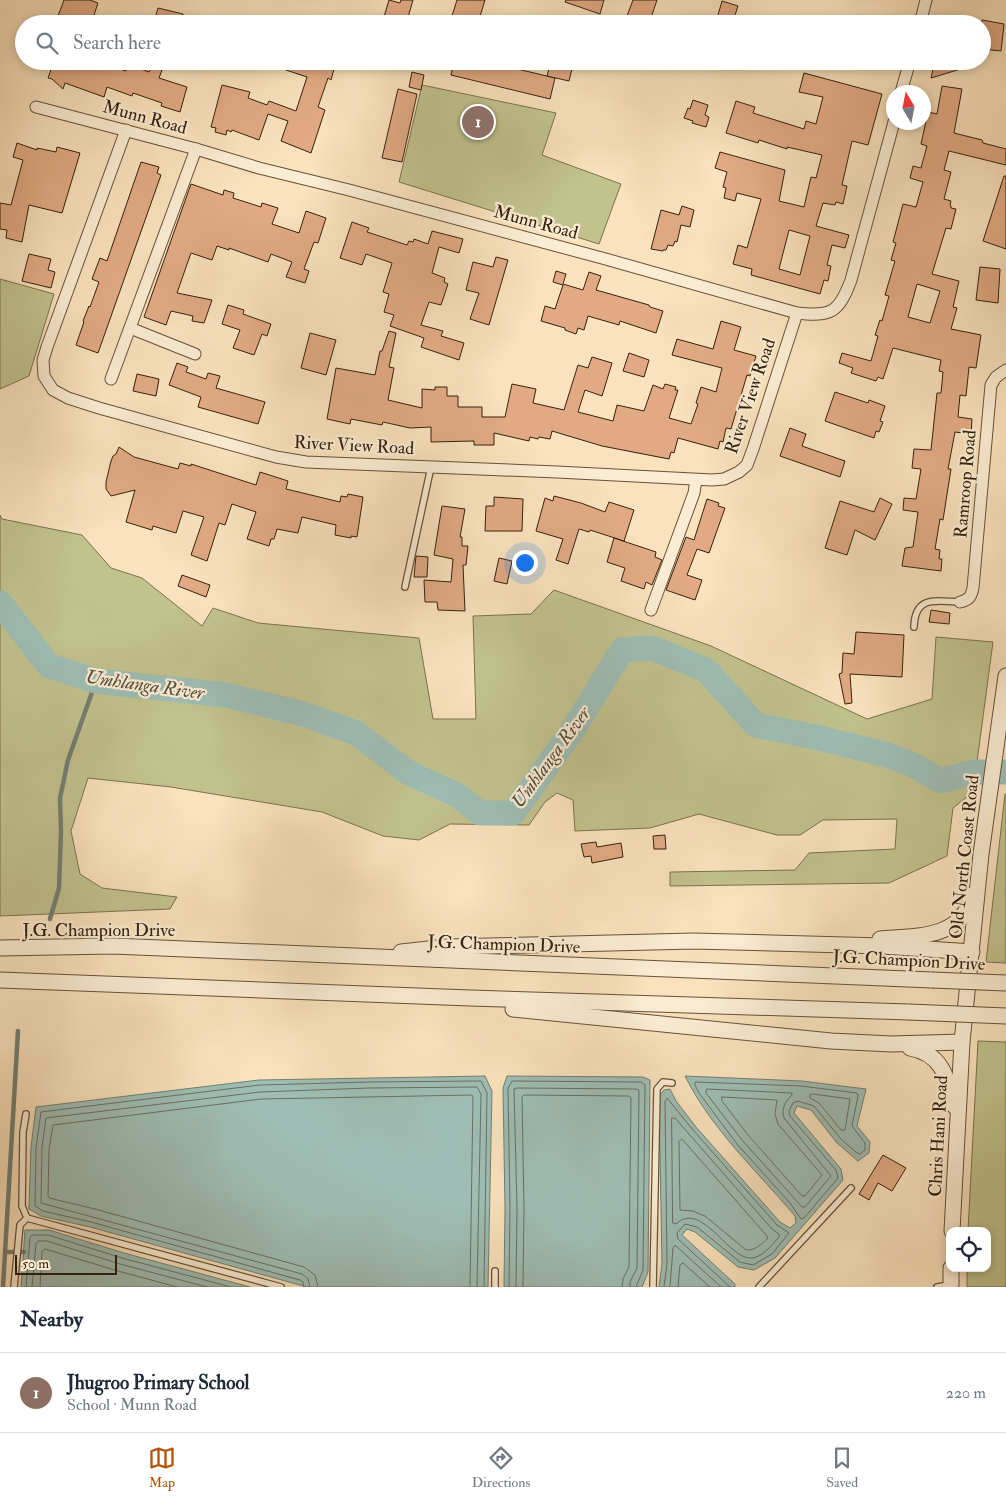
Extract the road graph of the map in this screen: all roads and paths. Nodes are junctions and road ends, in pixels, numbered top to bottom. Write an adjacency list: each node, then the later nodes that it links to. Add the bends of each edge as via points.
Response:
1 (926, 0): 2 (street)
2 (922, 15)
3 (907, 70): 4 (street)
4 (903, 85)
5 (36, 107): 6 (street, Munn Road)
6 (126, 130): 8 (street, Munn Road); 14 (street, River View Road, via 45,354 44,376 53,390 99,408 295,461)
7 (892, 130): 9 (street, Munn Road, via 844,297 839,306 829,312)
8 (196, 148): 9 (street, Munn Road, via 259,168 602,258); 10 (street)
9 (797, 314): 15 (street, River View Road, via 747,465 724,479)
10 (130, 328): 11 (street); 13 (street)
11 (195, 354)
12 (1006, 370): 17 (street, Ramroop Road, via 991,385 973,588 971,597)
13 (111, 379)
14 (431, 467): 15 (street, River View Road); 16 (lane)
15 (696, 480): 18 (street)
16 (406, 587)
17 (960, 602): 19 (lane, via 926,602 914,615)
18 (651, 610)
19 (914, 627)
20 (1006, 676): 21 (street, Old North Coast Road)
21 (981, 854): 22 (street, via 970,904 953,926 929,934); 24 (street, Old North Coast Road)
22 (841, 945): 24 (street); 25 (street, via 693,942 494,946 420,948)
23 (0, 948): 25 (street, J.G. Champion Drive, via 113,946)
24 (972, 952): 30 (street, Old North Coast Road)
25 (375, 957): 27 (street, J.G. Champion Drive, bridge)
26 (0, 980): 28 (street)
27 (1006, 983)
28 (470, 998): 29 (street, bridge); 31 (street, via 506,1008 569,1015 763,1035)
29 (1006, 1016)
30 (962, 1042): 31 (street); 34 (street, Chris Hani Road)
31 (891, 1044): 34 (street, via 930,1055 940,1064)
32 (672, 1084): 44 (lane, via 663,1082 657,1089)
33 (26, 1114): 36 (lane, via 22,1206)
34 (958, 1122): 37 (street, Chris Hani Road)
35 (851, 1188): 45 (lane)
36 (27, 1218): 41 (lane, via 20,1225); 42 (lane)
37 (952, 1227)
38 (496, 1271): 43 (lane)
39 (951, 1272): 40 (street)
40 (946, 1286)
41 (14, 1287)
42 (281, 1287)
43 (495, 1287)
44 (653, 1287)
45 (759, 1287)

